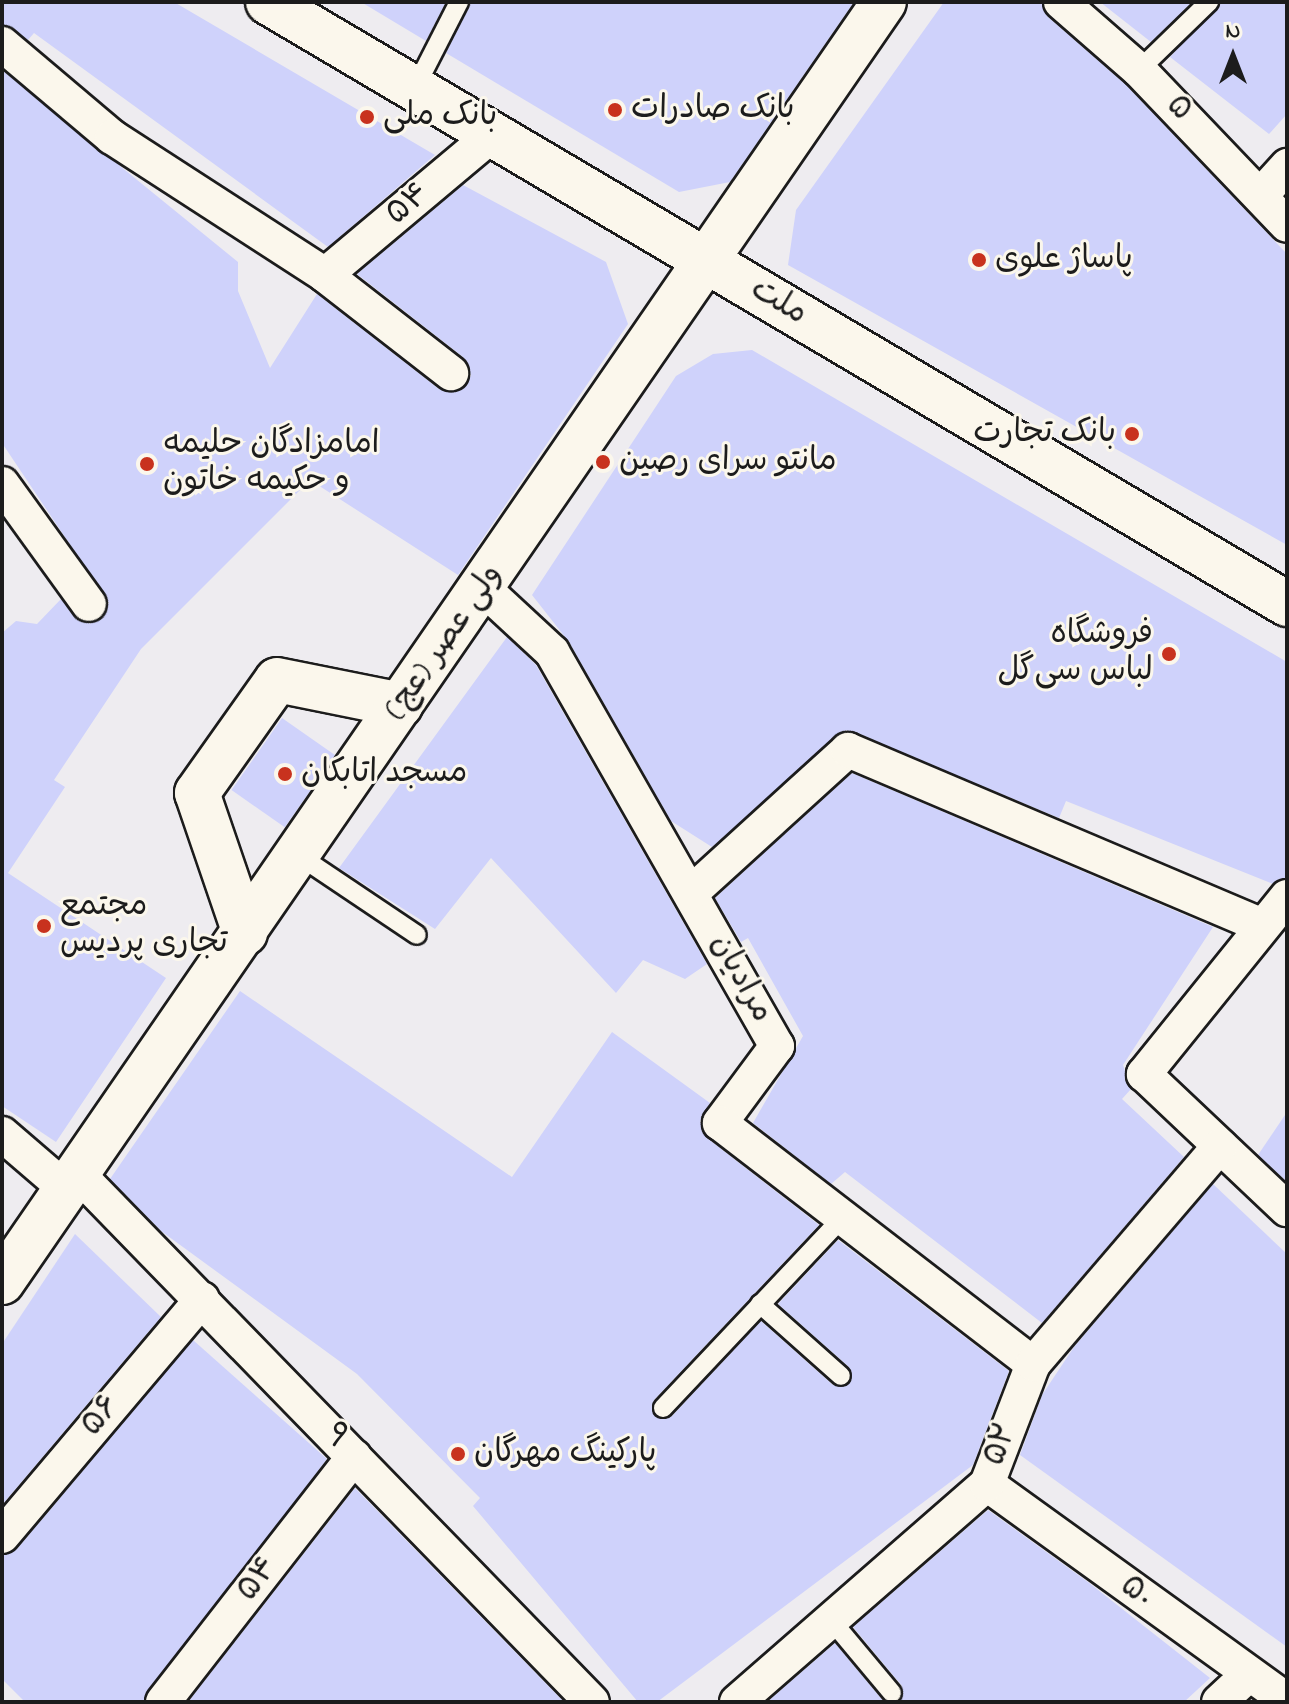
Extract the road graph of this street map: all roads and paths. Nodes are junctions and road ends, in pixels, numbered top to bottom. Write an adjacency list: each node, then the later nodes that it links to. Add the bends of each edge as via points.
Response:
1 (268, 2): 8 (main road, ملت)
2 (459, 2): 8 (lane)
3 (884, 2): 13 (main road, ولی عصر (عج))
4 (1061, 2): 7 (street, ۵)
5 (1209, 2): 7 (lane)
6 (2, 44): 14 (street, via 112,137)
7 (1139, 70): 11 (street, ۵)
8 (414, 89): 9 (main road, ملت)
9 (493, 134): 13 (main road, ملت); 14 (street, ۵۴)
10 (1287, 166): 11 (street)
11 (1262, 194): 12 (street, ۵)
12 (1287, 225)
13 (708, 262): 17 (main road, ولی عصر (عج)); 19 (main road, ملت)
14 (325, 275): 15 (street)
15 (451, 373)
16 (5, 492): 18 (street)
17 (483, 588): 20 (main road, ولی عصر (عج)); 22 (street, مرادیان, via 552,652)
18 (89, 604)
19 (1287, 604)
20 (401, 705): 21 (main road, ولی عصر (عج)); 25 (main road, via 277,680 197,793)
21 (298, 855): 25 (main road, ولی عصر (عج)); 26 (lane)
22 (692, 892): 24 (street, via 848,750); 31 (street, مرادیان, via 777,1046 720,1123)
23 (1287, 897): 24 (street)
24 (1262, 926): 28 (street, via 1144,1074)
25 (245, 933): 29 (main road, ولی عصر (عج))
26 (417, 935)
27 (2, 1134): 29 (street, ۹)
28 (1220, 1146): 30 (street); 35 (street, ۵۲)
29 (71, 1181): 32 (main road, ولی عصر (عج)); 33 (street, ۹)
30 (1287, 1209)
31 (842, 1218): 34 (lane); 35 (street, مرادیان)
32 (2, 1282)
33 (202, 1299): 38 (street, ۹); 40 (street, ۵۶)
34 (760, 1304): 36 (lane); 37 (lane)
35 (1033, 1364): 39 (street, ۵۲)
36 (841, 1376)
37 (663, 1408)
38 (354, 1457): 45 (street, ۵۴); 46 (street, ۹)
39 (987, 1484): 41 (street, ۵۲); 42 (street, ۵۰)
40 (2, 1536)
41 (831, 1620): 43 (lane); 47 (street, ۵۲)
42 (1248, 1675): 44 (street, ۵۰); 48 (street)
43 (892, 1693)
44 (1287, 1700)
45 (163, 1702)
46 (592, 1702)
47 (737, 1702)
48 (1219, 1702)

